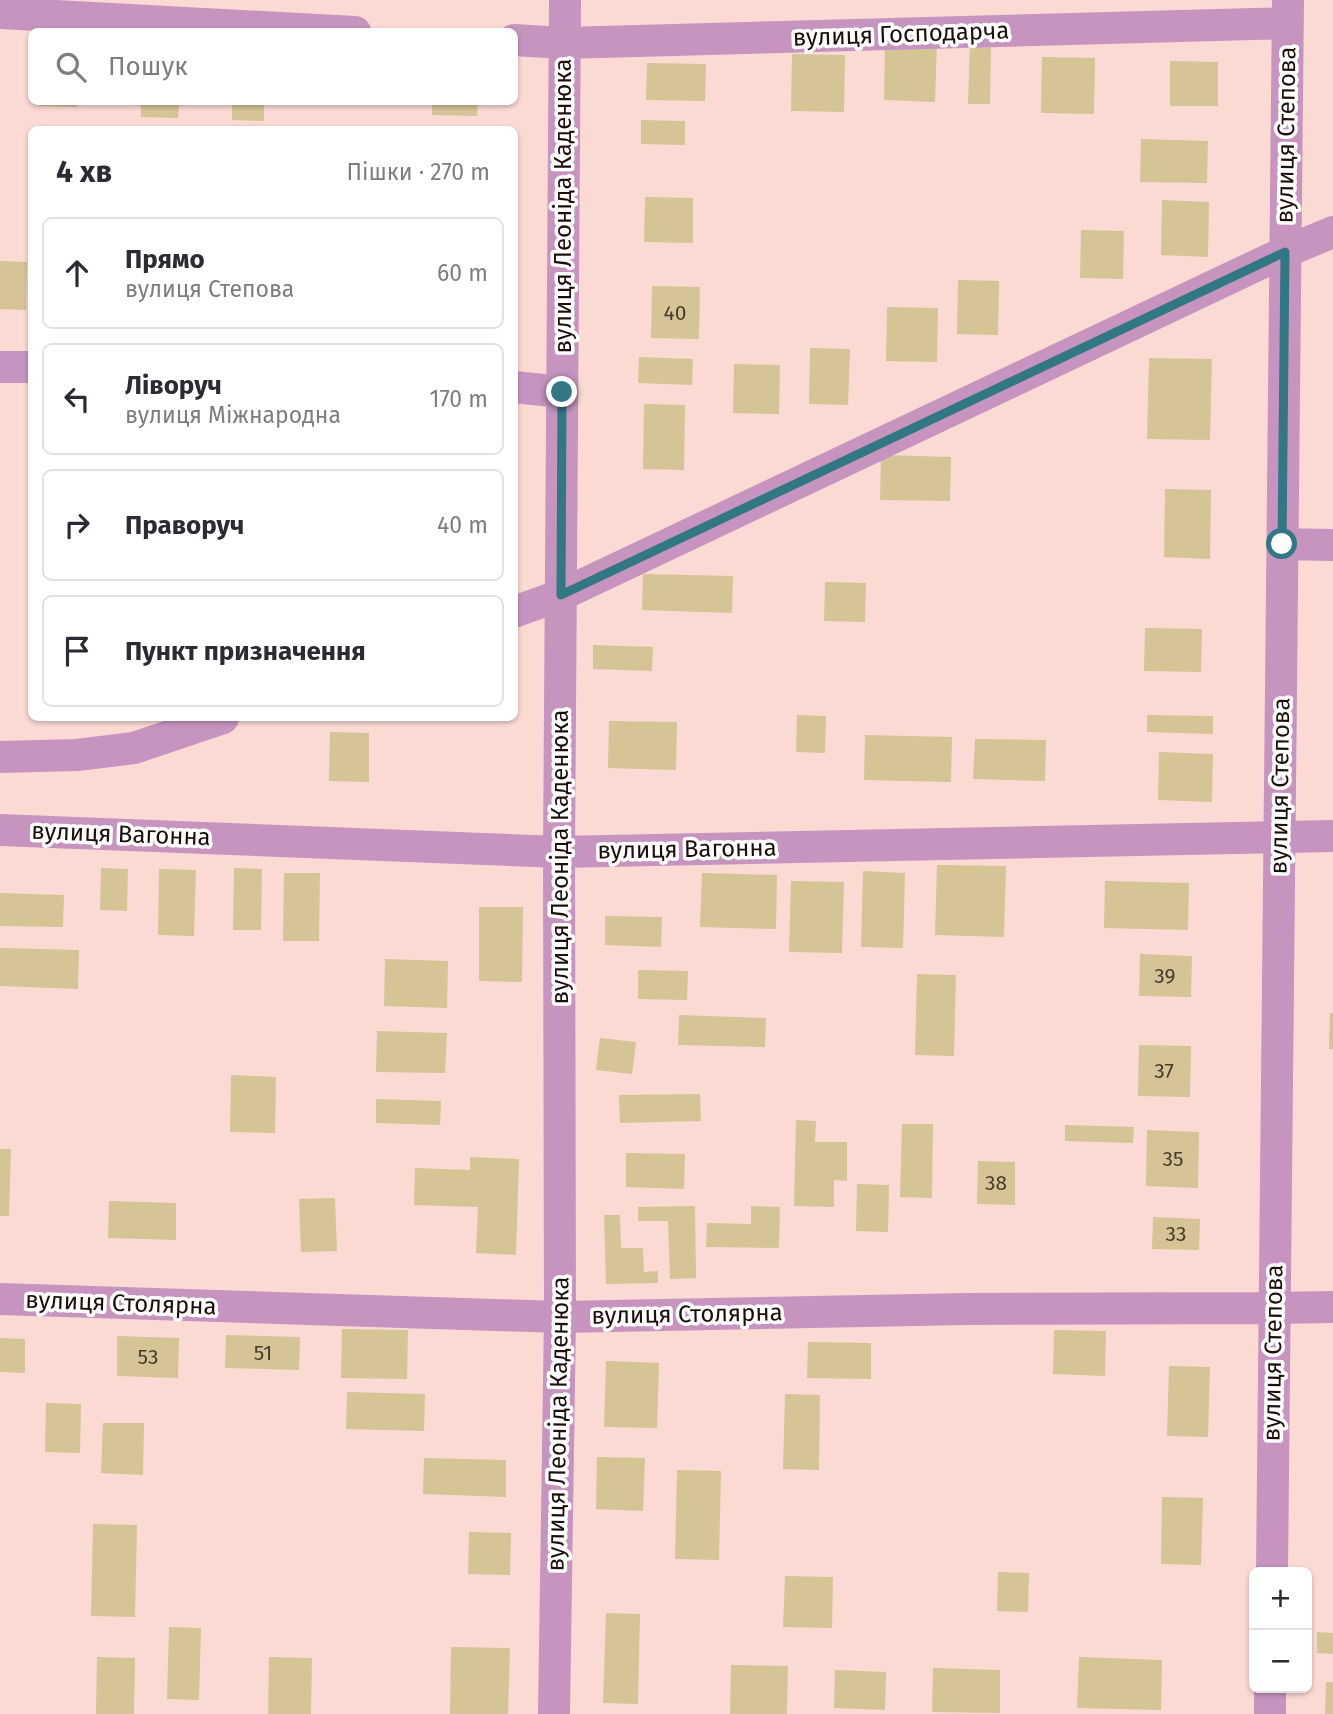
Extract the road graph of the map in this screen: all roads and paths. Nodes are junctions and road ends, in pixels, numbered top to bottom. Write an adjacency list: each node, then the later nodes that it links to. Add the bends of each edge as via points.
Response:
1 (565, 0): 6 (street, вулиця Леоніда Каденюка)
2 (1288, 12): 6 (street, вулиця Господарча); 8 (street, вулиця Степова)
3 (0, 13): 4 (street)
4 (280, 28)
5 (518, 40): 6 (street, вулиця Господарча)
6 (564, 43): 12 (street, вулиця Леоніда Каденюка)
7 (1333, 232): 8 (street)
8 (1285, 252): 13 (street, вулиця Степова); 15 (street)
9 (0, 367): 10 (street)
10 (28, 367)
11 (518, 387): 12 (street)
12 (562, 392): 15 (street, вулиця Леоніда Каденюка)
13 (1282, 544): 14 (street); 20 (street, вулиця Степова)
14 (1333, 545)
15 (561, 595): 16 (street); 22 (street, вулиця Леоніда Каденюка)
16 (518, 611)
17 (214, 721): 18 (street, via 134,748)
18 (0, 757)
19 (0, 830): 22 (street, вулиця Вагонна)
20 (1279, 836): 21 (street, вулиця Вагонна); 22 (street, вулиця Вагонна); 25 (street, вулиця Степова)
21 (1333, 836)
22 (559, 852): 26 (street, вулиця Леоніда Каденюка)
23 (0, 1299): 26 (street, вулиця Столярна)
24 (1333, 1307): 25 (street, вулиця Столярна)
25 (1273, 1308): 26 (street, вулиця Столярна); 27 (street, вулиця Степова)
26 (561, 1317): 29 (street, вулиця Леоніда Каденюка)
27 (1272, 1567)
28 (1270, 1693): 30 (street)
29 (554, 1714)
30 (1270, 1714)

